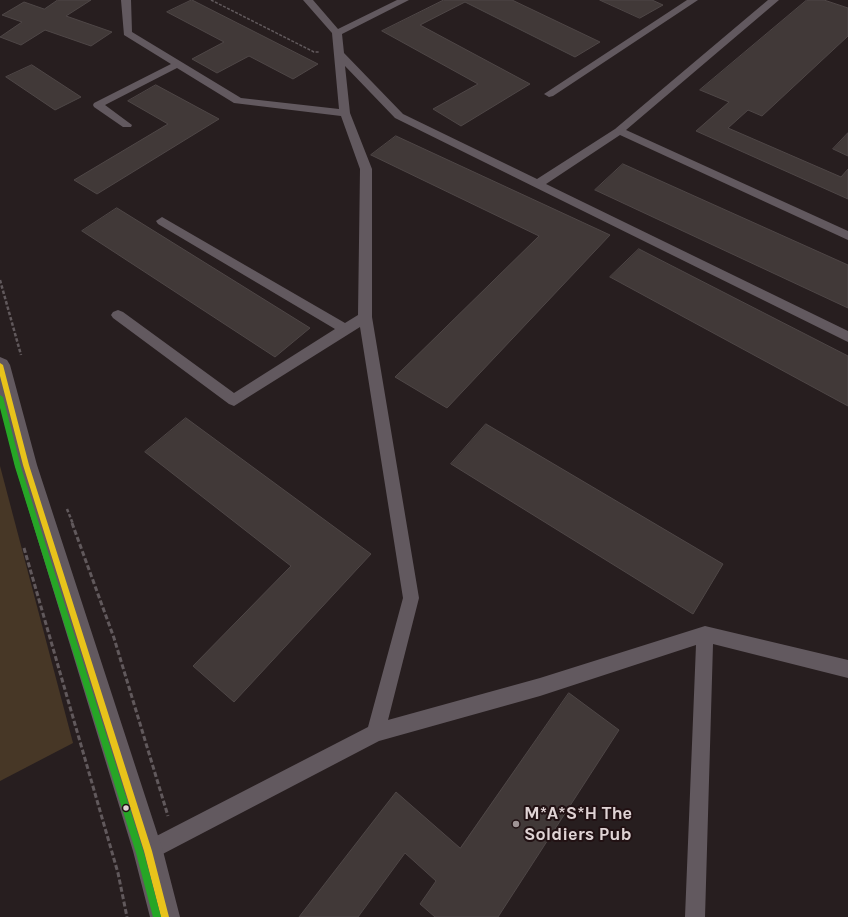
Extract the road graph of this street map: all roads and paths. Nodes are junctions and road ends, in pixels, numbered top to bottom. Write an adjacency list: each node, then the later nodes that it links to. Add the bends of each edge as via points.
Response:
1 (137, 0): 7 (lane)
2 (211, 0): 9 (path, via 314,52)
3 (308, 0): 8 (lane)
4 (404, 0): 8 (lane)
5 (694, 0): 11 (lane)
6 (774, 0): 14 (lane)
7 (126, 3): 10 (lane, via 127,33)
8 (337, 33): 9 (lane)
9 (339, 54): 12 (lane); 15 (lane, via 399,116)
10 (178, 64): 12 (lane, via 238,101); 13 (lane, via 98,105)
11 (549, 94)
12 (345, 113): 20 (lane, via 366,169)
13 (126, 125)
14 (619, 131): 15 (lane); 17 (lane)
15 (538, 184): 22 (lane)
16 (162, 220): 21 (lane)
17 (848, 236)
18 (0, 280): 23 (path)
19 (118, 315): 21 (lane, via 234,400)
20 (365, 317): 21 (lane); 28 (lane, via 411,598)
21 (345, 329)
22 (848, 337)
23 (10, 361): 30 (street, via 26,465)
24 (66, 504): 29 (path, via 114,638)
25 (22, 540): 31 (path, via 116,866)
26 (705, 634): 27 (lane); 28 (lane, via 540,686); 33 (lane)
27 (848, 669)
28 (376, 733): 29 (lane)
29 (174, 837): 30 (lane)
30 (148, 851): 32 (street)
31 (127, 917)
32 (165, 917)
33 (695, 917)

